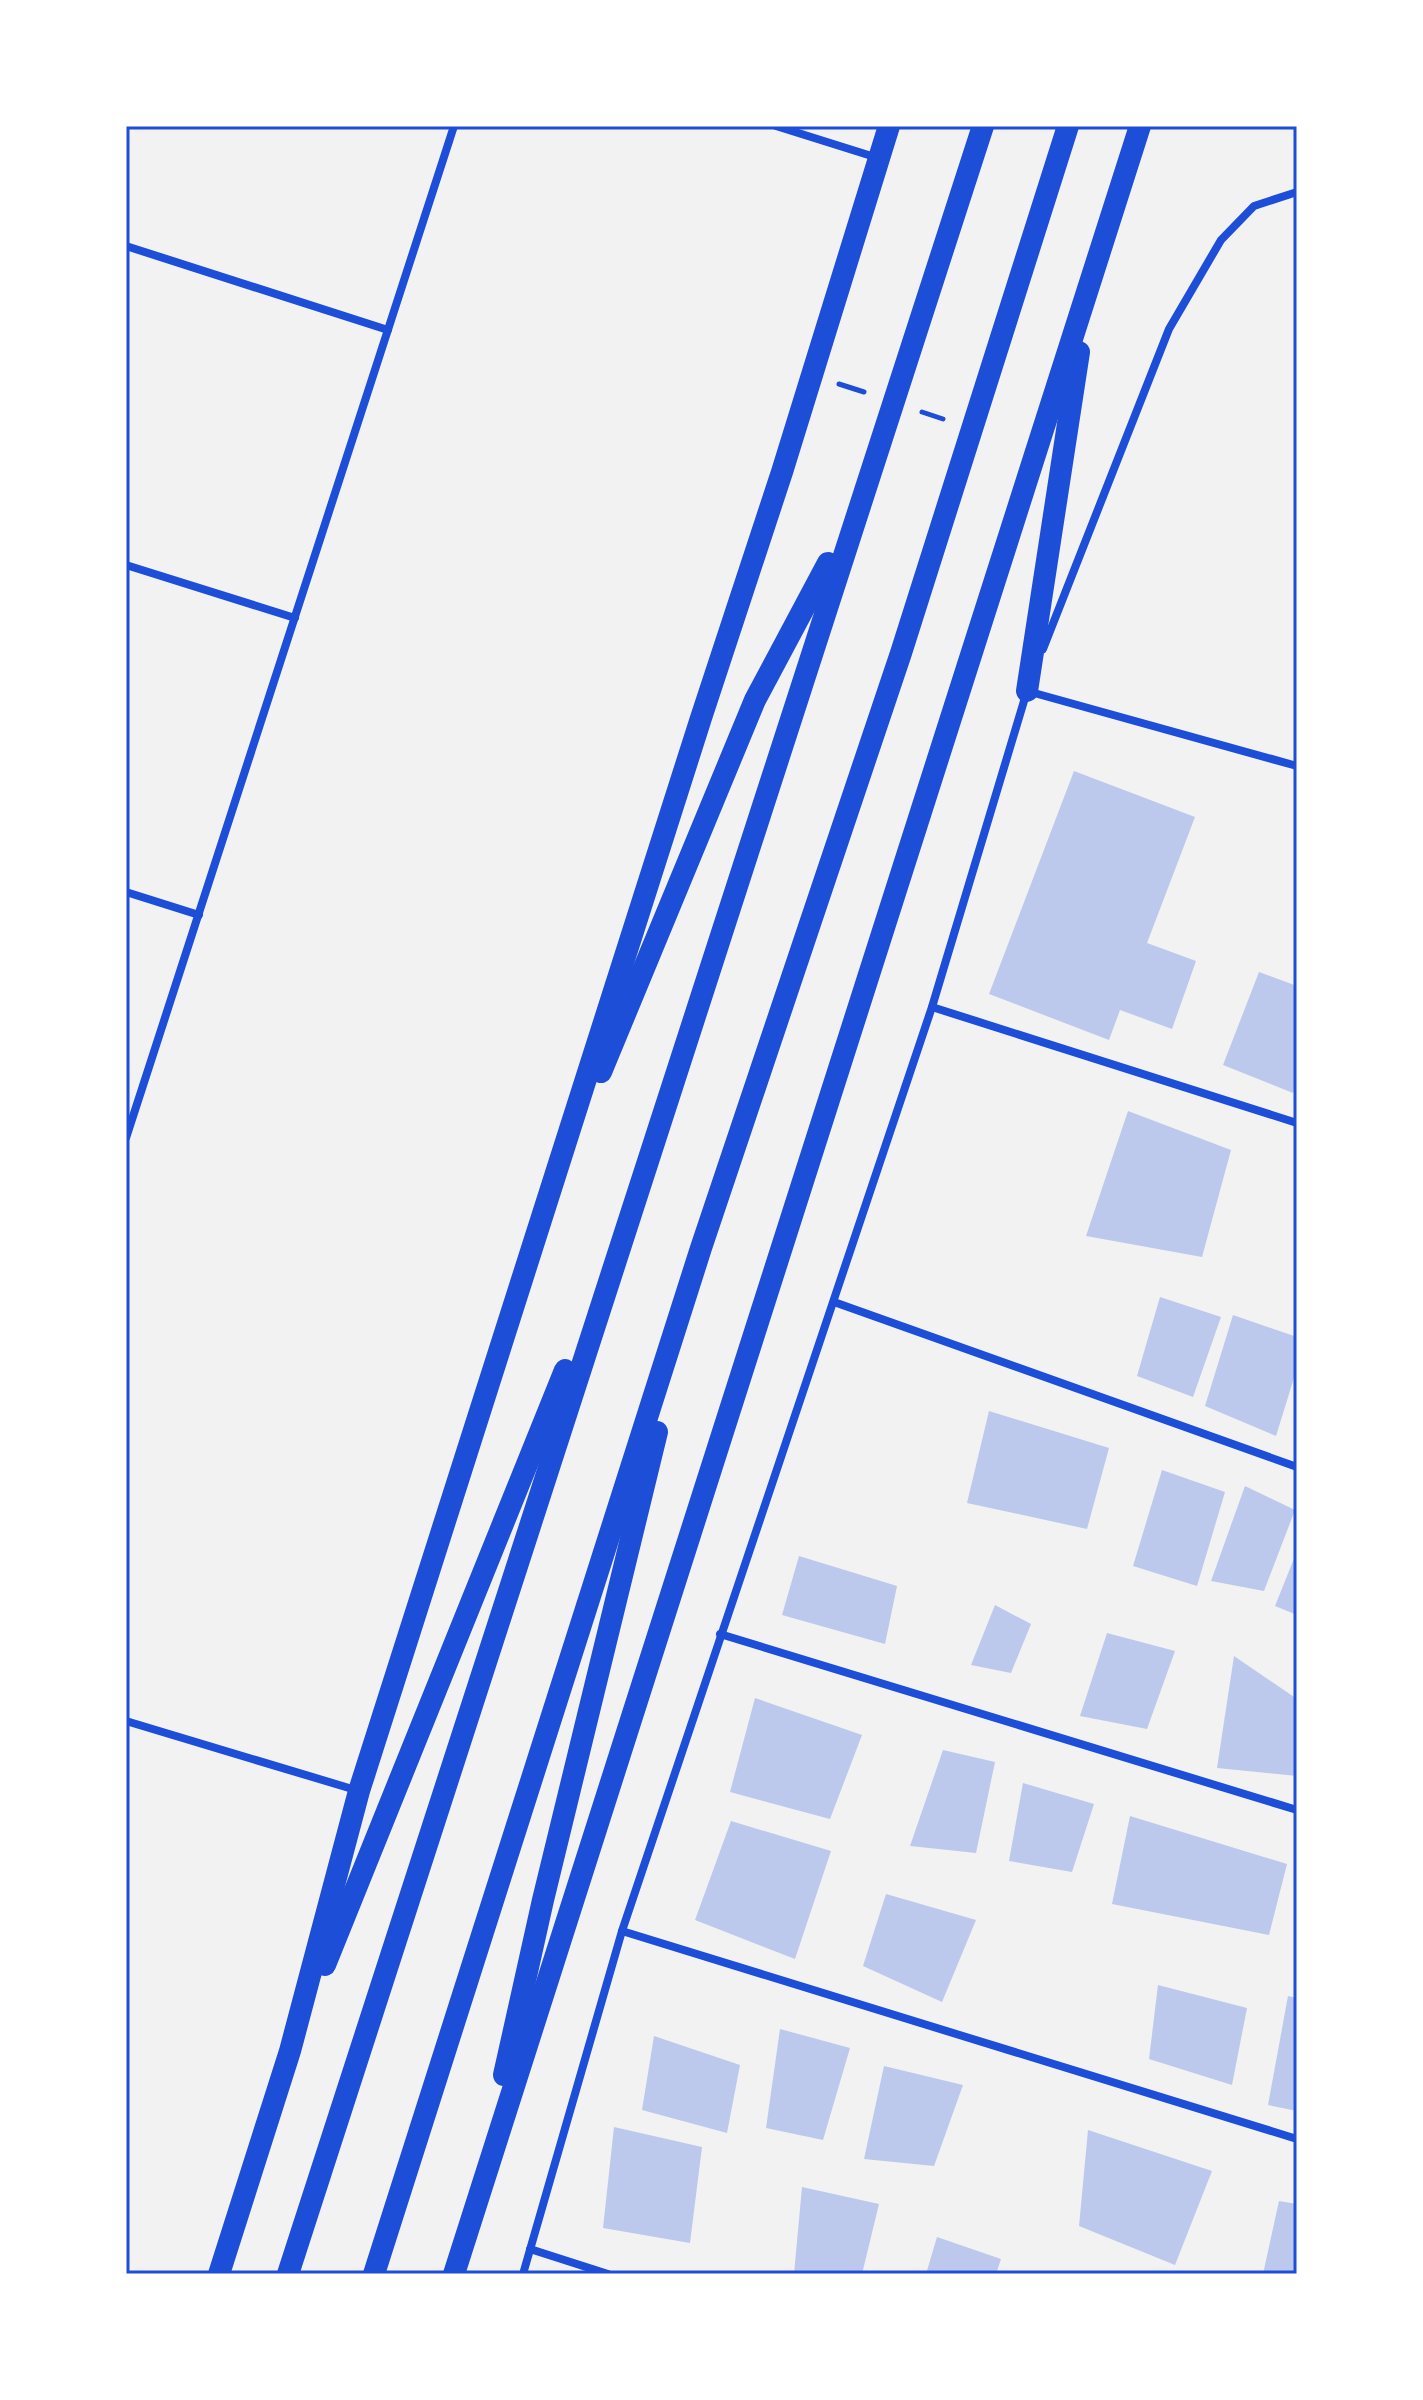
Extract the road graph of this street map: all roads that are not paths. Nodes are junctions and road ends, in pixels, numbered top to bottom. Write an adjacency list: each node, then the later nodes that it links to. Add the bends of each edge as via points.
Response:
1 (454, 126): 11 (street)
2 (776, 126): 7 (street)
3 (889, 126): 7 (highway)
4 (983, 126): 12 (highway)
5 (1068, 126): 24 (highway, via 901,653)
6 (1140, 126): 10 (highway)
7 (879, 158): 23 (highway)
8 (1297, 192): 15 (street, via 1254,206 1221,240 1169,329)
9 (126, 246): 11 (street)
10 (1090, 283): 15 (highway); 38 (highway)
11 (388, 330): 14 (street)
12 (855, 513): 22 (highway); 23 (highway, via 755,700)
13 (126, 565): 14 (street)
14 (295, 618): 18 (street)
15 (1027, 691): 16 (street); 19 (street)
16 (1297, 766)
17 (126, 892): 18 (street)
18 (199, 915): 21 (street)
19 (932, 1007): 20 (street); 25 (street)
20 (1297, 1123)
21 (126, 1138)
22 (634, 1200): 32 (highway); 36 (highway)
23 (540, 1221): 29 (highway)
24 (701, 1248): 37 (highway); 38 (highway)
25 (834, 1302): 26 (street); 27 (street)
26 (1297, 1467)
27 (720, 1634): 30 (street); 31 (street)
28 (126, 1721): 29 (street)
29 (359, 1791): 32 (highway)
30 (1297, 1810)
31 (622, 1931): 33 (street); 34 (street)
32 (290, 2051): 35 (highway)
33 (1297, 2139)
34 (530, 2249): 39 (street); 40 (street)
35 (219, 2274)
36 (288, 2274)
37 (374, 2274)
38 (454, 2274)
39 (523, 2274)
40 (608, 2274)

